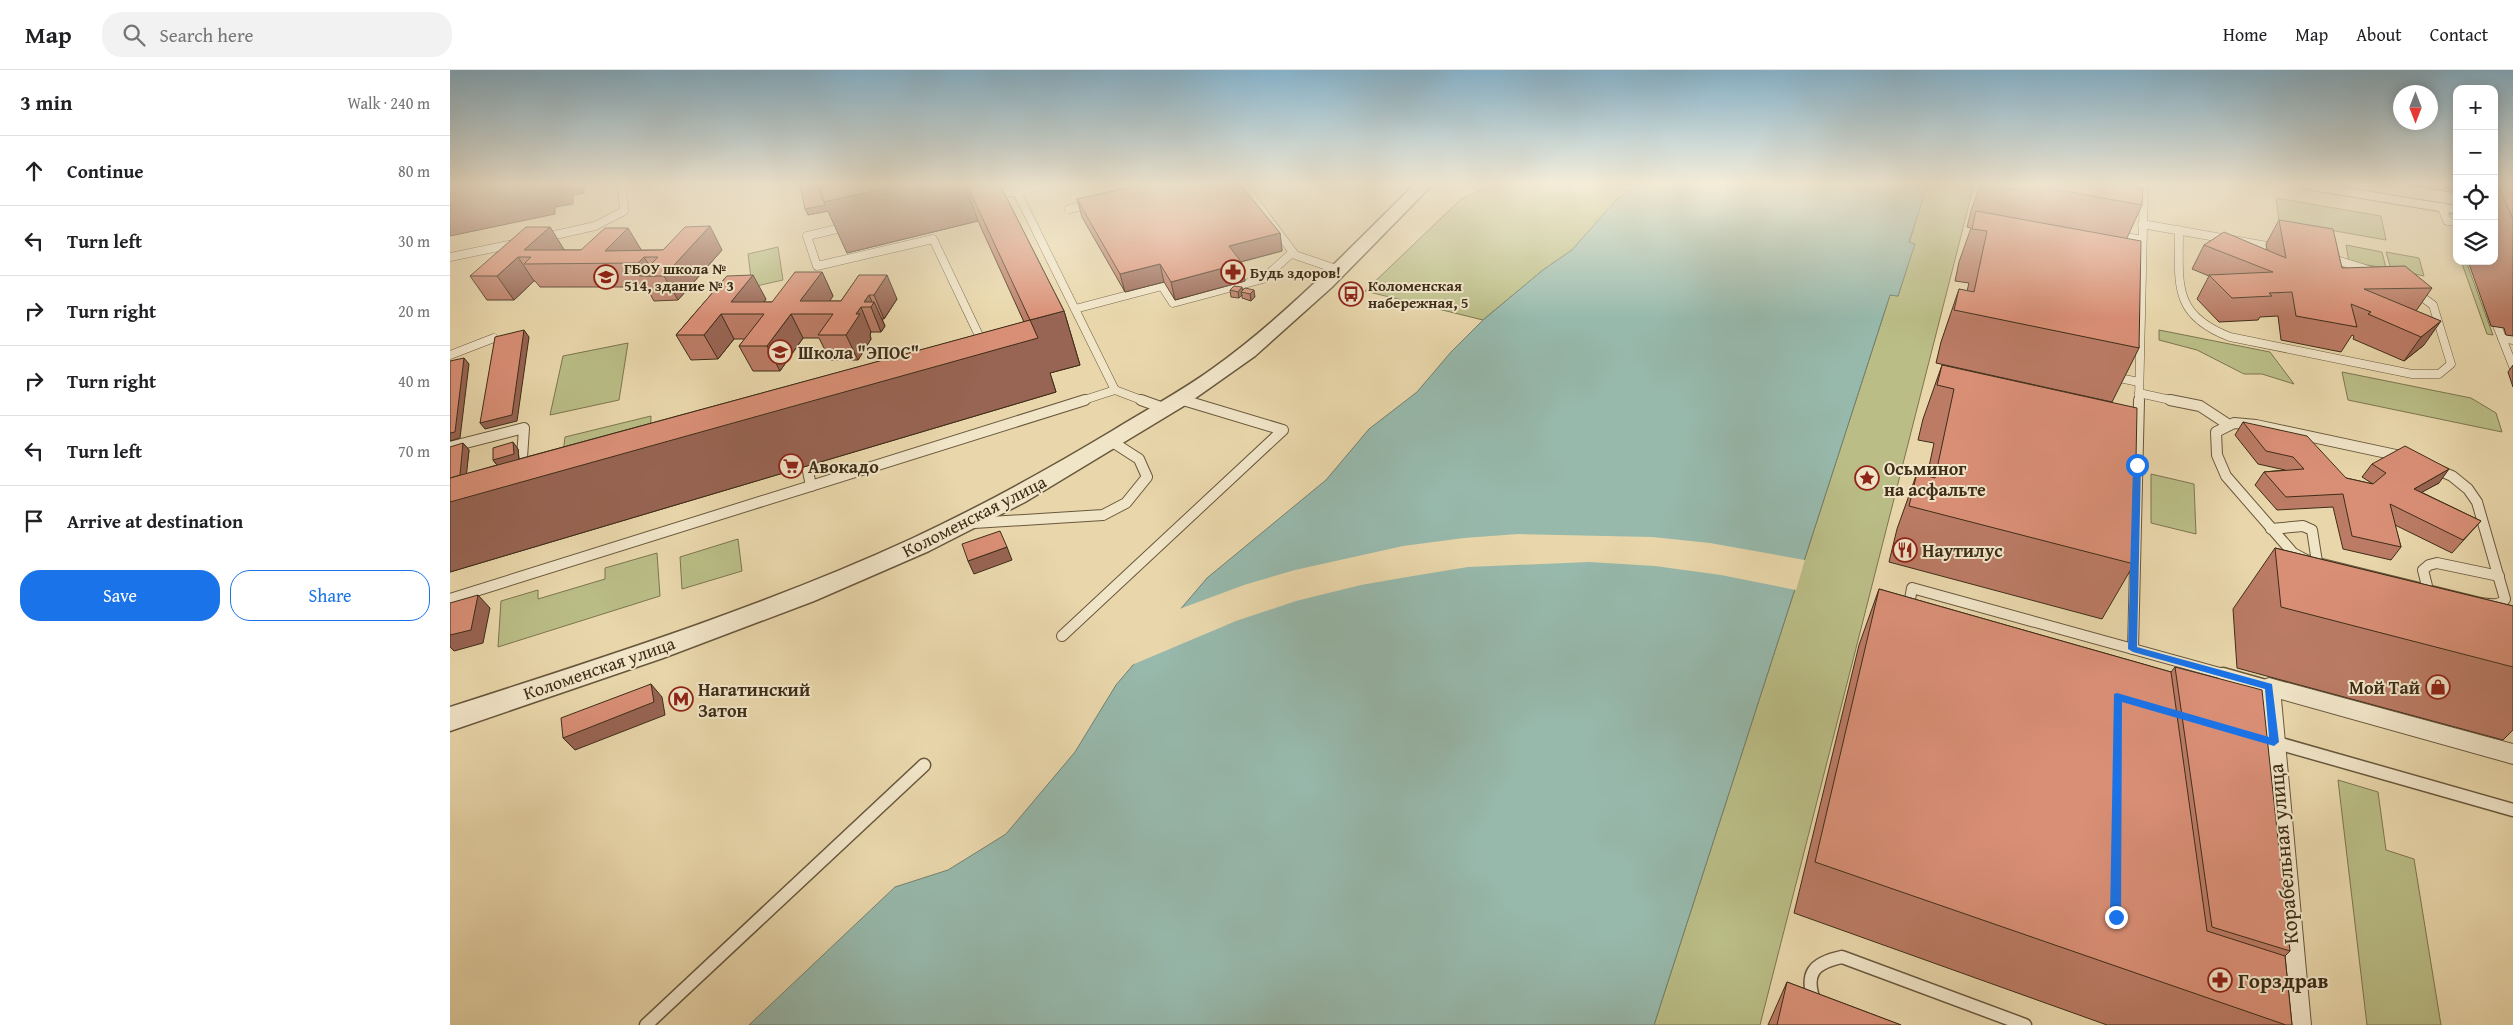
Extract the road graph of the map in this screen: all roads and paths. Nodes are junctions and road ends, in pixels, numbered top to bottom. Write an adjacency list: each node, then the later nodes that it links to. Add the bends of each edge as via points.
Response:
1 (586, 230): 10 (lane)
2 (835, 230): 25 (lane, via 807,236 817,266 933,239)
3 (1036, 230): 19 (lane)
4 (1276, 230): 13 (lane)
5 (1379, 230): 16 (street, Коломенская улица)
6 (2142, 230): 9 (lane)
7 (2179, 230): 12 (lane); 18 (lane, via 2182,300 2210,330 2230,337 2412,374 2442,374 2451,364 2433,305)
8 (2120, 234): 9 (lane)
9 (2142, 238): 28 (lane, via 2136,295)
10 (532, 240)
11 (522, 242): 15 (lane)
12 (2267, 246)
13 (1293, 252): 16 (lane); 19 (lane, via 1263,279 1173,304 1162,286)
14 (2320, 256): 17 (lane)
15 (450, 257)
16 (1339, 270): 31 (street, Коломенская улица, via 1280,326)
17 (2386, 276)
18 (2407, 287)
19 (1075, 309): 29 (lane)
20 (2491, 309): 22 (lane)
21 (494, 338): 24 (lane)
22 (2502, 338): 23 (lane); 26 (lane)
23 (2513, 340)
24 (450, 355)
25 (990, 359)
26 (2513, 366)
27 (2114, 374): 28 (lane)
28 (2139, 379): 30 (lane)
29 (1116, 390): 31 (lane); 37 (lane)
30 (2139, 393): 32 (lane, via 2200,406); 46 (lane, via 2132,464)
31 (1174, 404): 33 (street, Коломенская улица); 45 (lane, via 1283,430)
32 (2229, 425): 39 (lane, via 2216,432 2218,462 2226,476); 41 (lane, via 2248,423 2410,458 2452,476 2468,489 2477,502)
33 (1112, 441): 38 (street, Коломенская улица); 38 (lane, via 1145,463 1147,476 1137,495 1117,510 1070,520 1046,518)
34 (450, 447): 36 (lane, via 524,428)
35 (807, 466): 37 (lane)
36 (520, 483)
37 (811, 486): 43 (lane)
38 (966, 523): 48 (street, Коломенская улица, via 856,574 657,650)
39 (2271, 528): 40 (lane, via 2293,553); 40 (lane, via 2303,526 2312,530)
40 (2317, 562): 42 (lane)
41 (2499, 576): 42 (lane, via 2437,563 2423,570); 42 (lane, via 2505,598 2500,604 2481,603)
42 (2428, 590)
43 (450, 599)
44 (1905, 625): 46 (lane, via 1912,588)
45 (1062, 636)
46 (2133, 649): 47 (lane)
47 (2269, 687): 49 (street, Корабельная улица); 50 (street)
48 (450, 719)
49 (2269, 741): 52 (lane); 56 (street, Корабельная улица)
50 (2513, 754)
51 (924, 765): 54 (lane)
52 (2513, 810)
53 (1824, 1015): 55 (lane, via 1818,1010 1810,992 1810,976 1826,959 1842,957)
54 (646, 1025)
55 (2025, 1025)
56 (2297, 1025)

